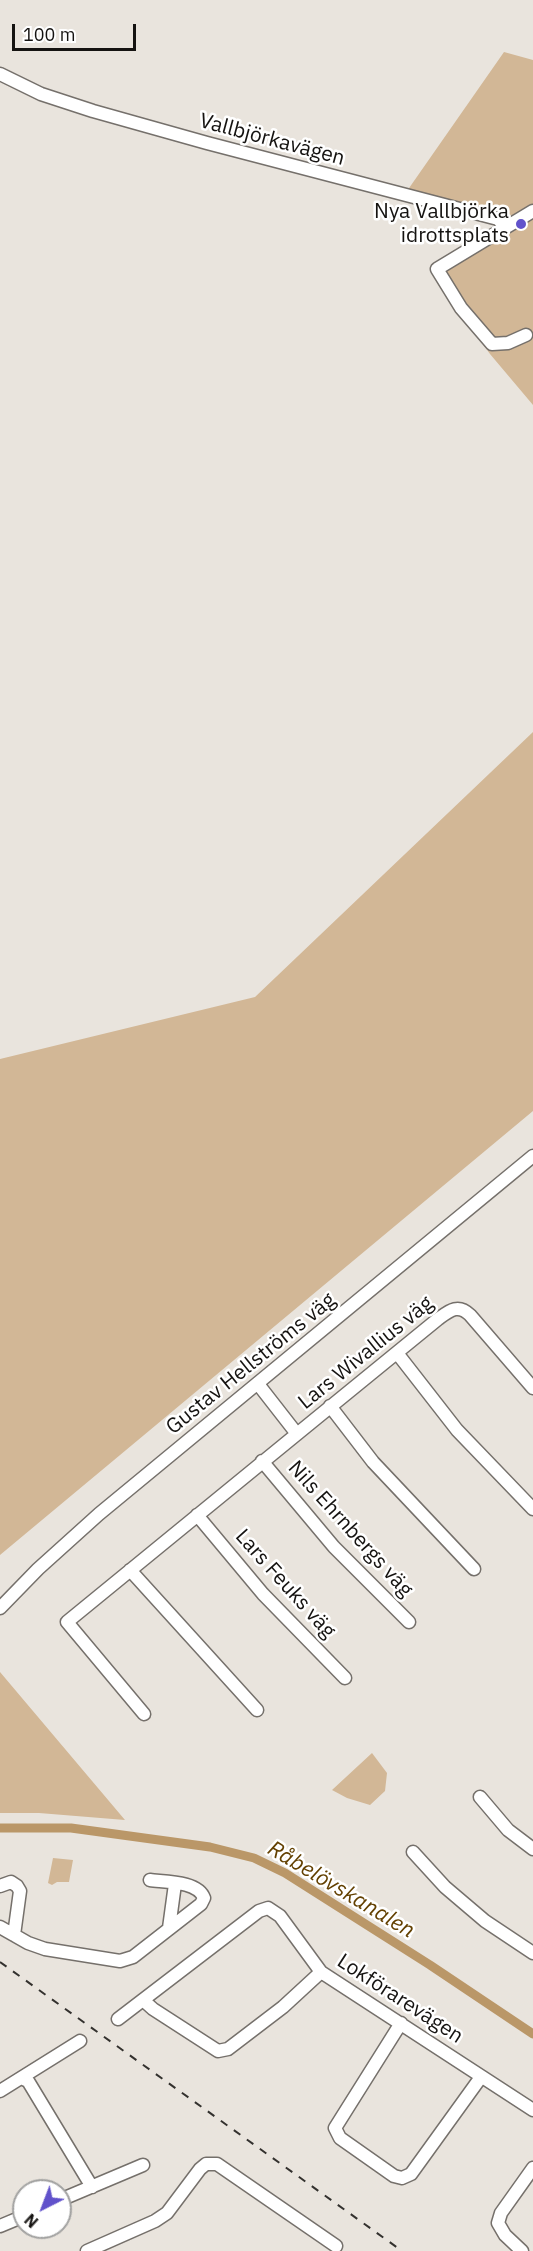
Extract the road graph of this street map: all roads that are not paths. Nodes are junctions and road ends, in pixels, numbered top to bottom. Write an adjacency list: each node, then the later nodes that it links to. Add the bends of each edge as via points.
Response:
1 (0, 74): 3 (street, Vallbjörkavägen, via 41,94 93,111 498,219)
2 (533, 211): 3 (street)
3 (505, 226): 4 (street, via 437,269 461,308 492,344 508,343)
4 (526, 335)
5 (533, 1156): 7 (street, Gustav Hellströms väg)
6 (397, 1353): 8 (street, Lars Wivallius väg, via 449,1311 465,1310); 9 (street, Lars Wivallius väg); 12 (street, via 457,1430)
7 (258, 1384): 10 (street, Lars Wivallius väg); 16 (street, Gustav Hellströms väg, via 99,1514)
8 (533, 1388)
9 (330, 1406): 10 (street, Lars Wivallius väg); 14 (street, via 373,1462)
10 (297, 1434): 11 (street, Lars Wivallius väg)
11 (262, 1461): 13 (street, Lars Wivallius väg); 17 (street, Nils Ehrnbergs väg, via 334,1547)
12 (533, 1509)
13 (197, 1515): 15 (street, Lars Wivallius väg); 18 (street, Lars Feuks väg, via 263,1594)
14 (474, 1569)
15 (130, 1570): 19 (street); 20 (street, Lars Wivallius väg, via 67,1622)
16 (0, 1608)
17 (409, 1622)
18 (345, 1678)
19 (257, 1710)
20 (144, 1714)
21 (480, 1797): 22 (street, via 508,1830)
22 (533, 1849)
23 (413, 1852): 30 (street, via 484,1921)
24 (150, 1880): 25 (street)
25 (175, 1884): 28 (street); 28 (street, via 195,1888 204,1898)
26 (0, 1886): 29 (street, via 11,1882 20,1891)
27 (0, 1927): 29 (street)
28 (169, 1928): 29 (street, via 133,1957 120,1961 45,1949)
29 (14, 1935)
30 (533, 1953)
31 (321, 1972): 32 (street, via 283,2007 228,2049 218,2051); 32 (street, Lokförarevägen, via 280,1916 268,1908); 34 (street, Lokförarevägen)
32 (143, 2000): 33 (street, Lokförarevägen)
33 (118, 2019)
34 (401, 2023): 36 (street, Lokförarevägen); 36 (street, via 335,2128 340,2138 394,2176 411,2174)
35 (80, 2041): 37 (street)
36 (481, 2077): 39 (street, Lokförarevägen)
37 (21, 2078): 38 (street); 42 (street, via 28,2081)
38 (0, 2091)
39 (533, 2110)
40 (143, 2165): 42 (street)
41 (533, 2168): 46 (street, via 498,2223)
42 (92, 2187): 43 (street)
43 (72, 2195)
44 (336, 2246): 45 (street, via 217,2164 206,2164 167,2213)
45 (87, 2251)
46 (522, 2251)

